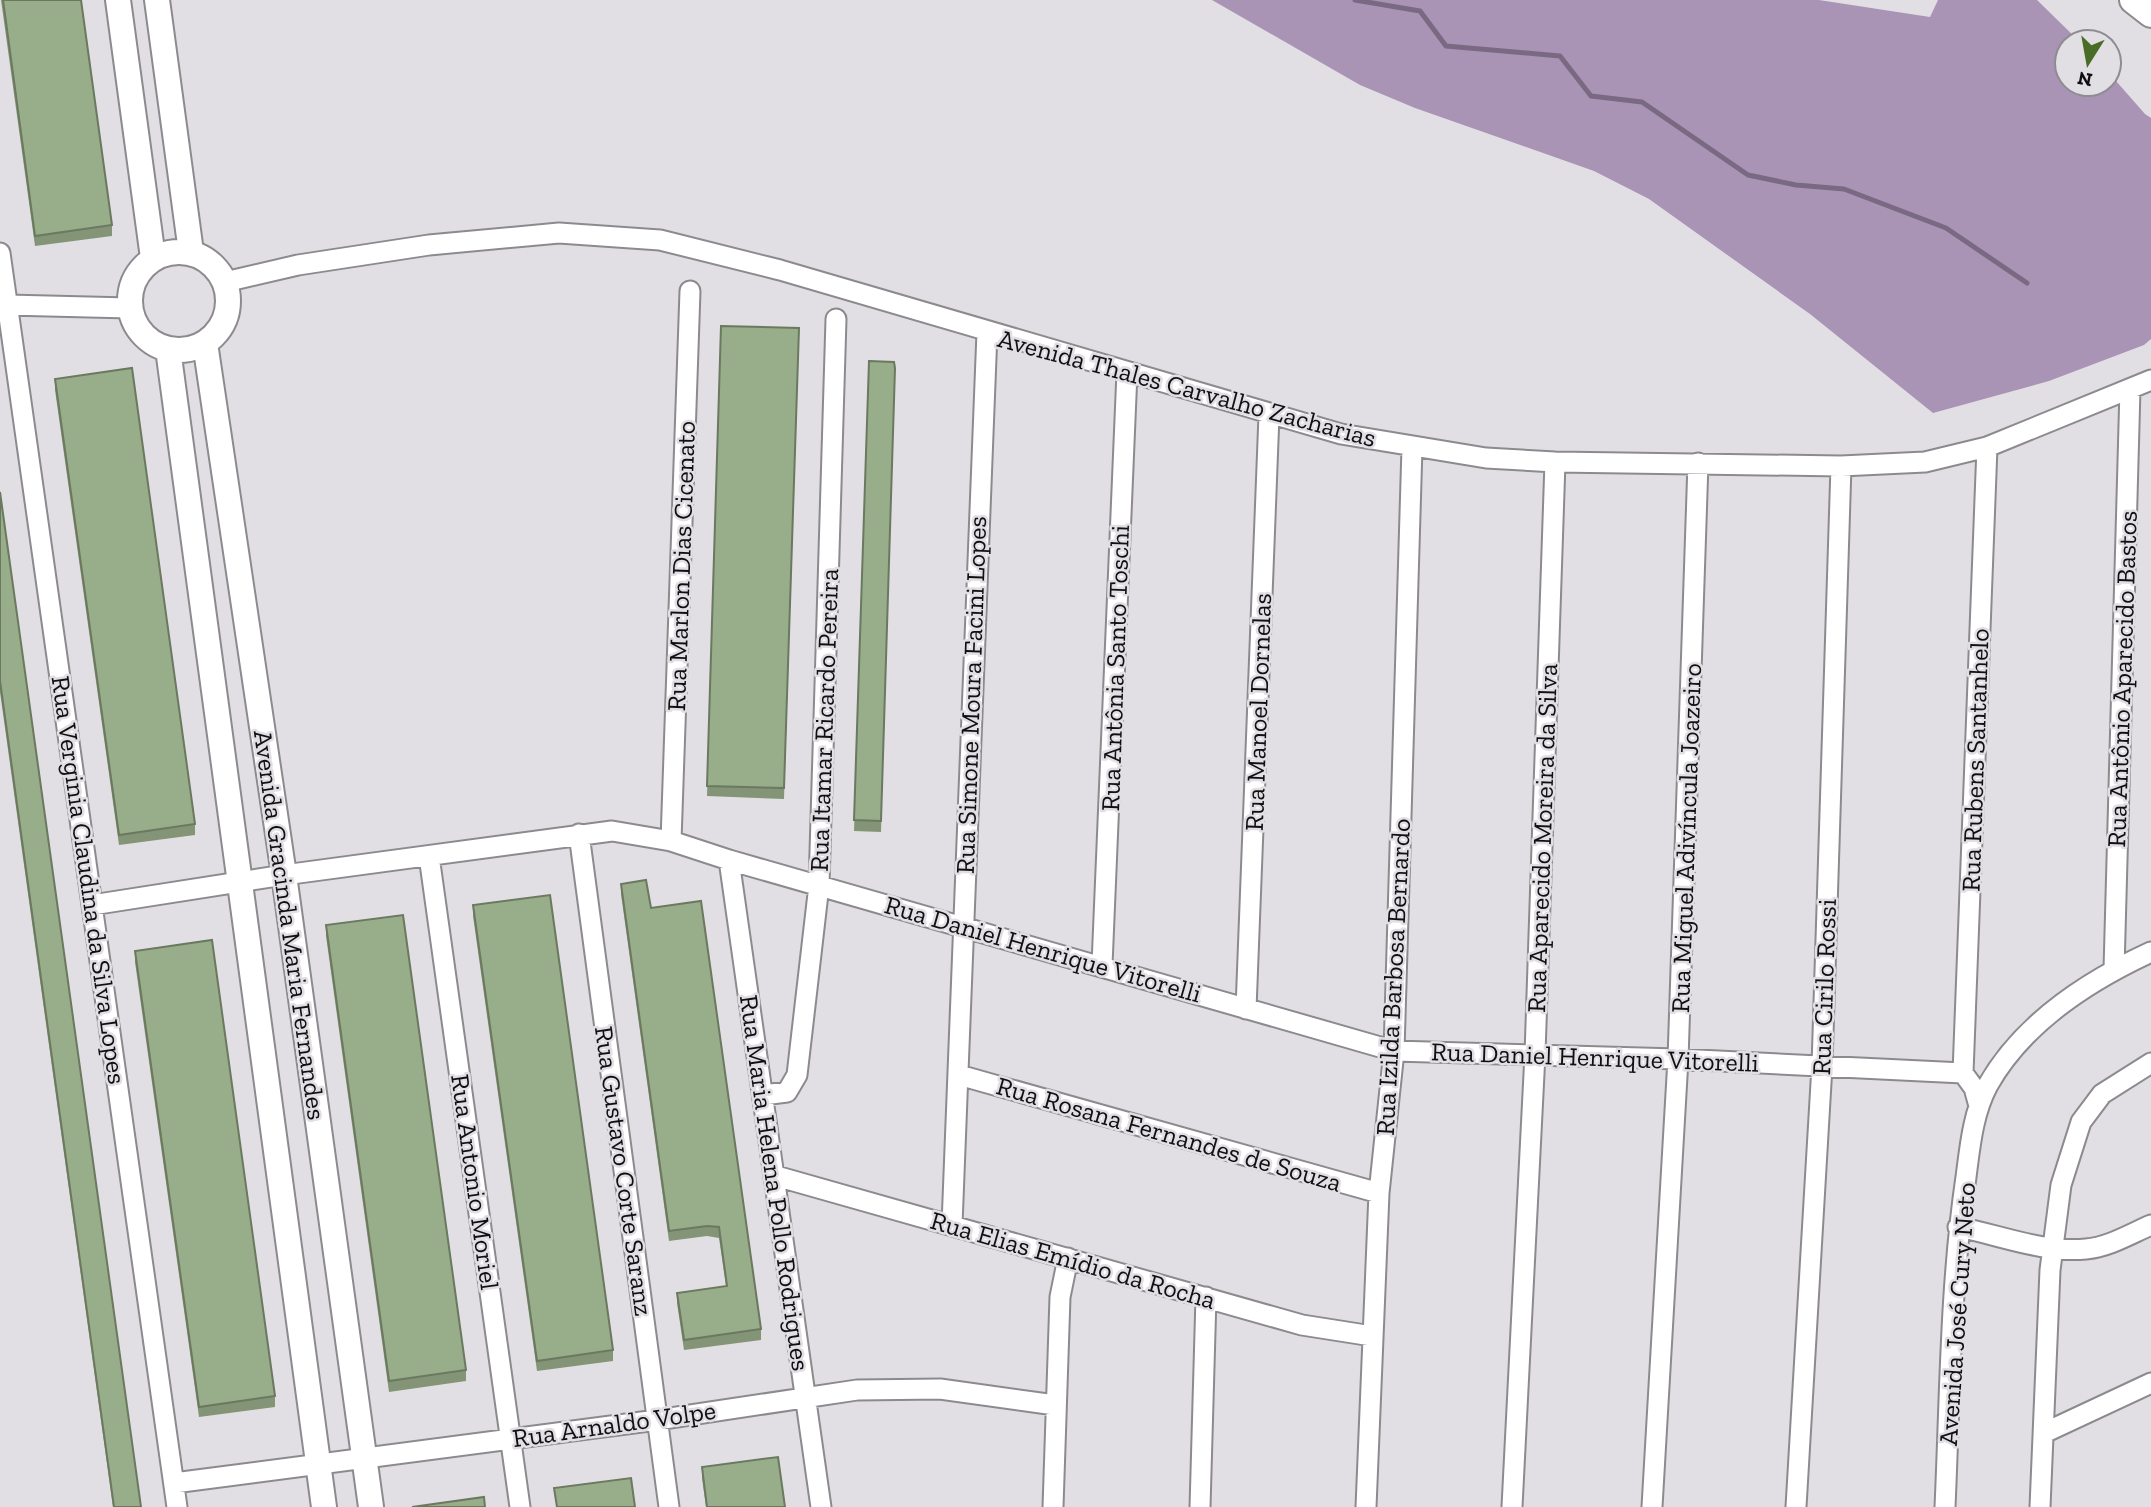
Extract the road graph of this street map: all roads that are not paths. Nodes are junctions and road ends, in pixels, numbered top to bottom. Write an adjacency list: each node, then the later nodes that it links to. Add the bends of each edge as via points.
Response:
1 (118, 0): 7 (street)
2 (157, 0): 6 (street)
3 (2133, 0): 4 (main road)
4 (2151, 14)
5 (0, 253): 10 (street, Rua Verginia Claudina da Silva Lopes)
6 (191, 253): 7 (street, via 171,252); 8 (street, via 208,261)
7 (153, 258): 11 (street, via 131,289)
8 (225, 282): 13 (street, Avenida Thales Carvalho Zacharias, via 298,265 429,246 559,233 610,234 660,240 780,270); 14 (street, via 228,312)
9 (690, 291): 26 (street, Rua Marlon Dias Cicenato)
10 (7, 304): 11 (street); 32 (street, Rua Verginia Claudina da Silva Lopes)
11 (130, 308): 15 (street, via 150,341)
12 (836, 319): 31 (street, Rua Itamar Ricardo Pereira)
13 (987, 332): 16 (street, Avenida Thales Carvalho Zacharias); 33 (street, Rua Simone Moura Facini Lopes)
14 (205, 343): 15 (street); 29 (street, Avenida Gracinda Maria Fernandes)
15 (168, 349): 30 (street, Avenida Gracinda Maria Fernandes)
16 (1127, 372): 19 (street, Avenida Thales Carvalho Zacharias); 35 (street, Rua Antônia Santo Toschi)
17 (2151, 380): 18 (street, Avenida Thales Carvalho Zacharias)
18 (2130, 389): 21 (street, Avenida Thales Carvalho Zacharias); 36 (street, Rua Antônio Aparecido Bastos)
19 (1269, 415): 20 (street, Avenida Thales Carvalho Zacharias); 37 (street, Rua Manoel Dornelas)
20 (1412, 447): 22 (street, Avenida Thales Carvalho Zacharias); 38 (street, Rua Izilda Barbosa Bernardo)
21 (1987, 447): 24 (street, Avenida Thales Carvalho Zacharias, via 1924,462); 43 (street, Rua Rubens Santanhelo)
22 (1555, 462): 23 (street, Avenida Thales Carvalho Zacharias); 39 (street, Rua Aparecido Moreira da Silva)
23 (1698, 463): 24 (street, Avenida Thales Carvalho Zacharias); 40 (street, Rua Miguel Adivíncula Joazeiro)
24 (1841, 466): 42 (street, Rua Cirilo Rossi)
25 (579, 834): 26 (street, Rua Daniel Henrique Vitorelli, via 612,831); 27 (street, Rua Daniel Henrique Vitorelli); 59 (street, Rua Gustavo Corte Saranz)
26 (671, 841): 28 (street, Rua Daniel Henrique Vitorelli)
27 (429, 856): 29 (street, Rua Daniel Henrique Vitorelli); 61 (street, Rua Antonio Moriel)
28 (729, 860): 31 (street, Rua Daniel Henrique Vitorelli); 45 (street, Rua Maria Helena Pollo Rodrigues)
29 (284, 875): 30 (street, Rua Daniel Henrique Vitorelli); 62 (street, Avenida Gracinda Maria Fernandes)
30 (239, 881): 32 (street, Rua Daniel Henrique Vitorelli); 63 (street, Avenida Gracinda Maria Fernandes)
31 (819, 885): 33 (street, Rua Daniel Henrique Vitorelli); 45 (street, Rua Itamar Ricardo Pereira, via 797,1075 787,1092)
32 (92, 905): 64 (street, Rua Verginia Claudina da Silva Lopes)
33 (961, 927): 35 (street, Rua Daniel Henrique Vitorelli); 44 (street, Rua Simone Moura Facini Lopes)
34 (2151, 952): 36 (street, Avenida José Cury Neto)
35 (1102, 965): 37 (street, Rua Daniel Henrique Vitorelli)
36 (2114, 969): 46 (street, Avenida José Cury Neto, via 2025,1035 2003,1062)
37 (1246, 1009): 38 (street, Rua Daniel Henrique Vitorelli)
38 (1394, 1051): 39 (street, Rua Daniel Henrique Vitorelli); 48 (street, Rua Izilda Barbosa Bernardo)
39 (1535, 1054): 40 (street, Rua Daniel Henrique Vitorelli); 74 (street, Rua Aparecido Moreira da Silva)
40 (1678, 1059): 42 (street, Rua Daniel Henrique Vitorelli); 75 (street, Rua Miguel Adivíncula Joazeiro)
41 (2151, 1063): 52 (street, via 2102,1094 2081,1122 2061,1185)
42 (1822, 1066): 43 (street, Rua Daniel Henrique Vitorelli); 76 (street, Rua Cirilo Rossi)
43 (1963, 1073): 46 (street)
44 (960, 1075): 48 (street, Rua Rosana Fernandes de Souza); 49 (street, Rua Simone Moura Facini Lopes)
45 (763, 1095): 47 (street, Rua Maria Helena Pollo Rodrigues)
46 (1979, 1106): 51 (street, Avenida José Cury Neto)
47 (776, 1176): 49 (street, Rua Elias Emídio da Rocha); 57 (street, Rua Maria Helena Pollo Rodrigues)
48 (1379, 1194): 55 (street, Rua Izilda Barbosa Bernardo)
49 (952, 1225): 53 (street, Rua Elias Emídio da Rocha)
50 (2151, 1225): 52 (street, via 2110,1244)
51 (1958, 1227): 52 (street); 77 (street, Avenida José Cury Neto)
52 (2052, 1248): 60 (street)
53 (1068, 1258): 54 (street, Rua Elias Emídio da Rocha); 58 (street, via 1060,1297)
54 (1206, 1297): 55 (street, Rua Elias Emídio da Rocha, via 1302,1325); 72 (street)
55 (1371, 1336): 73 (street, Rua Izilda Barbosa Bernardo)
56 (2151, 1383): 60 (street)
57 (805, 1395): 58 (street, Rua Arnaldo Volpe, via 902,1387 979,1392); 59 (street, Rua Arnaldo Volpe); 70 (street, Rua Maria Helena Pollo Rodrigues)
58 (1055, 1405): 71 (street)
59 (657, 1420): 61 (street, Rua Arnaldo Volpe); 69 (street, Rua Gustavo Corte Saranz)
60 (2044, 1433): 78 (street)
61 (511, 1438): 62 (street, Rua Arnaldo Volpe); 68 (street, Rua Antonio Moriel)
62 (365, 1458): 63 (street, Rua Arnaldo Volpe); 67 (street, Avenida Gracinda Maria Fernandes)
63 (318, 1464): 64 (street, Rua Arnaldo Volpe); 66 (street, Avenida Gracinda Maria Fernandes)
64 (174, 1483): 65 (street, Rua Verginia Claudina da Silva Lopes)
65 (177, 1507)
66 (324, 1507)
67 (371, 1507)
68 (520, 1507)
69 (669, 1507)
70 (821, 1507)
71 (1053, 1507)
72 (1200, 1507)
73 (1366, 1507)
74 (1512, 1507)
75 (1652, 1507)
76 (1796, 1507)
77 (1945, 1507)
78 (2040, 1507)

